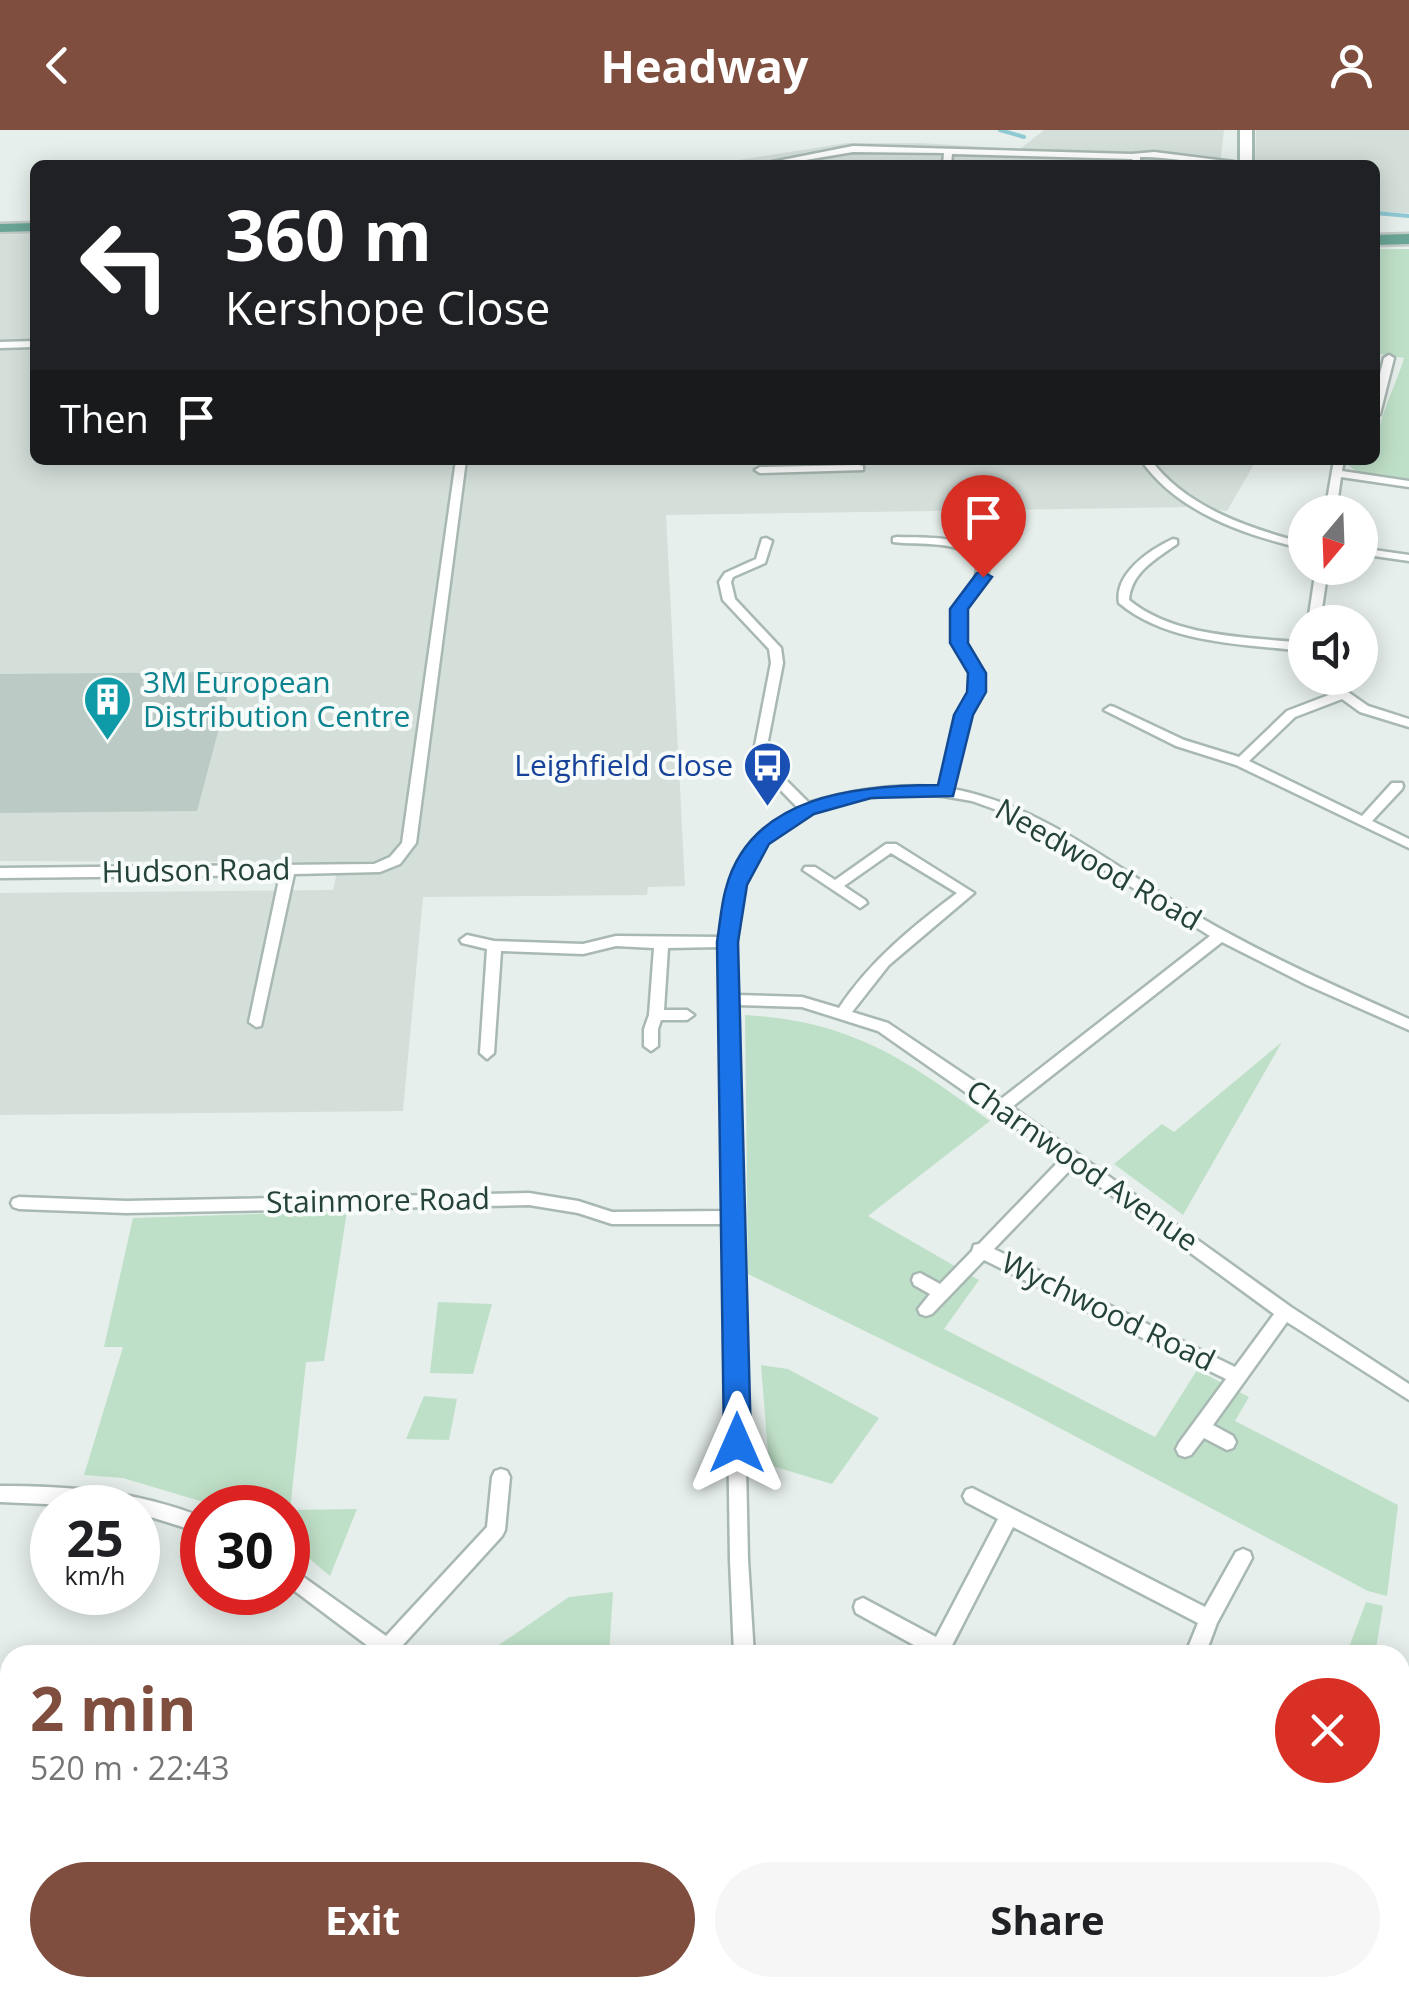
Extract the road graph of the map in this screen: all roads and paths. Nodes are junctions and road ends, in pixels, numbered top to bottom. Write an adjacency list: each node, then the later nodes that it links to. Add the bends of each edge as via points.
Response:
1 (1236, 130): 9 (street)
2 (1246, 130): 10 (street)
3 (948, 151): 4 (street); 5 (street, via 853,149); 6 (street)
4 (1134, 157): 7 (street); 8 (street, via 1148,152)
5 (790, 160)
6 (947, 160)
7 (1138, 160)
8 (1160, 160)
9 (1236, 160)
10 (1246, 160)
11 (0, 218): 12 (main road)
12 (30, 218)
13 (30, 227): 14 (main road)
14 (0, 228)
15 (1409, 239): 16 (main road)
16 (1380, 240)
17 (30, 344): 18 (street)
18 (0, 345)
19 (1389, 358): 20 (street)
20 (1380, 394)
21 (460, 465): 46 (street, Hudson Road, via 409,843 391,865 374,869)
22 (811, 465): 27 (street)
23 (831, 465): 26 (street)
24 (1148, 465): 31 (street, via 1177,494)
25 (1337, 466): 28 (street); 29 (street)
26 (860, 468)
27 (760, 470)
28 (1409, 484)
29 (1333, 495)
30 (897, 540): 42 (street, via 963,546 984,566 959,609 959,643 977,673 977,692 964,715)
31 (1288, 540)
32 (766, 541): 43 (street, via 761,562 729,574 726,590 775,648 760,751 765,766)
33 (1173, 542): 36 (street, via 1126,582 1123,601 1132,611 1161,624)
34 (1378, 553): 35 (street)
35 (1409, 558)
36 (1288, 645)
37 (1340, 695): 39 (street); 40 (street, via 1291,714)
38 (1110, 710): 40 (street)
39 (1409, 723)
40 (1241, 762): 44 (street)
41 (1397, 786): 44 (street)
42 (946, 791): 43 (street, Needwood Road, via 870,792); 51 (street, Needwood Road, via 1030,821)
43 (807, 809): 54 (street, Needwood Road, via 761,840 749,857 730,912)
44 (1363, 822): 45 (street)
45 (1409, 844)
46 (288, 870): 48 (street, Hudson Road); 60 (street)
47 (810, 870): 49 (street)
48 (0, 874)
49 (834, 886): 50 (street); 57 (street, via 891,848 967,893 892,949)
50 (860, 903)
51 (1220, 935): 61 (street, Needwood Road); 64 (street)
52 (467, 940): 55 (street)
53 (661, 942): 54 (street); 55 (street); 58 (street)
54 (728, 942): 56 (street, Needwood Road)
55 (494, 946): 63 (street)
56 (730, 1000): 57 (street, Charnwood Avenue, via 802,1002); 67 (street, Needwood Road)
57 (844, 1012): 64 (street, Charnwood Avenue, via 883,1028)
58 (656, 1015): 59 (street); 62 (street)
59 (687, 1015)
60 (256, 1022)
61 (1409, 1025)
62 (651, 1046)
63 (486, 1053)
64 (1001, 1107): 65 (street, Charnwood Avenue)
65 (1072, 1158): 68 (street, Wychwood Road); 72 (street, Charnwood Avenue)
66 (20, 1202): 67 (street, Stainmore Road, via 530,1199 612,1218)
67 (735, 1218): 89 (street, Needwood Road)
68 (980, 1250): 70 (street, Wychwood Road); 73 (street, Wychwood Road)
69 (920, 1280): 70 (street)
70 (940, 1293): 71 (street, Wychwood Road)
71 (926, 1308)
72 (1285, 1312): 73 (street, Wychwood Road); 74 (street, Charnwood Avenue)
73 (1236, 1375): 75 (street, Wychwood Road)
74 (1409, 1393)
75 (1201, 1428): 76 (street); 77 (street, Wychwood Road)
76 (1227, 1442)
77 (1185, 1449)
78 (501, 1477): 88 (street, via 496,1530)
79 (0, 1494): 82 (street, via 90,1497)
80 (972, 1496): 81 (street)
81 (1008, 1516): 86 (street); 91 (street)
82 (180, 1517)
83 (1242, 1558): 86 (street)
84 (310, 1591): 87 (street)
85 (863, 1607): 90 (street)
86 (1209, 1619): 92 (street)
87 (382, 1645)
88 (397, 1645)
89 (743, 1645)
90 (931, 1645)
91 (943, 1645)
92 (1199, 1645)

